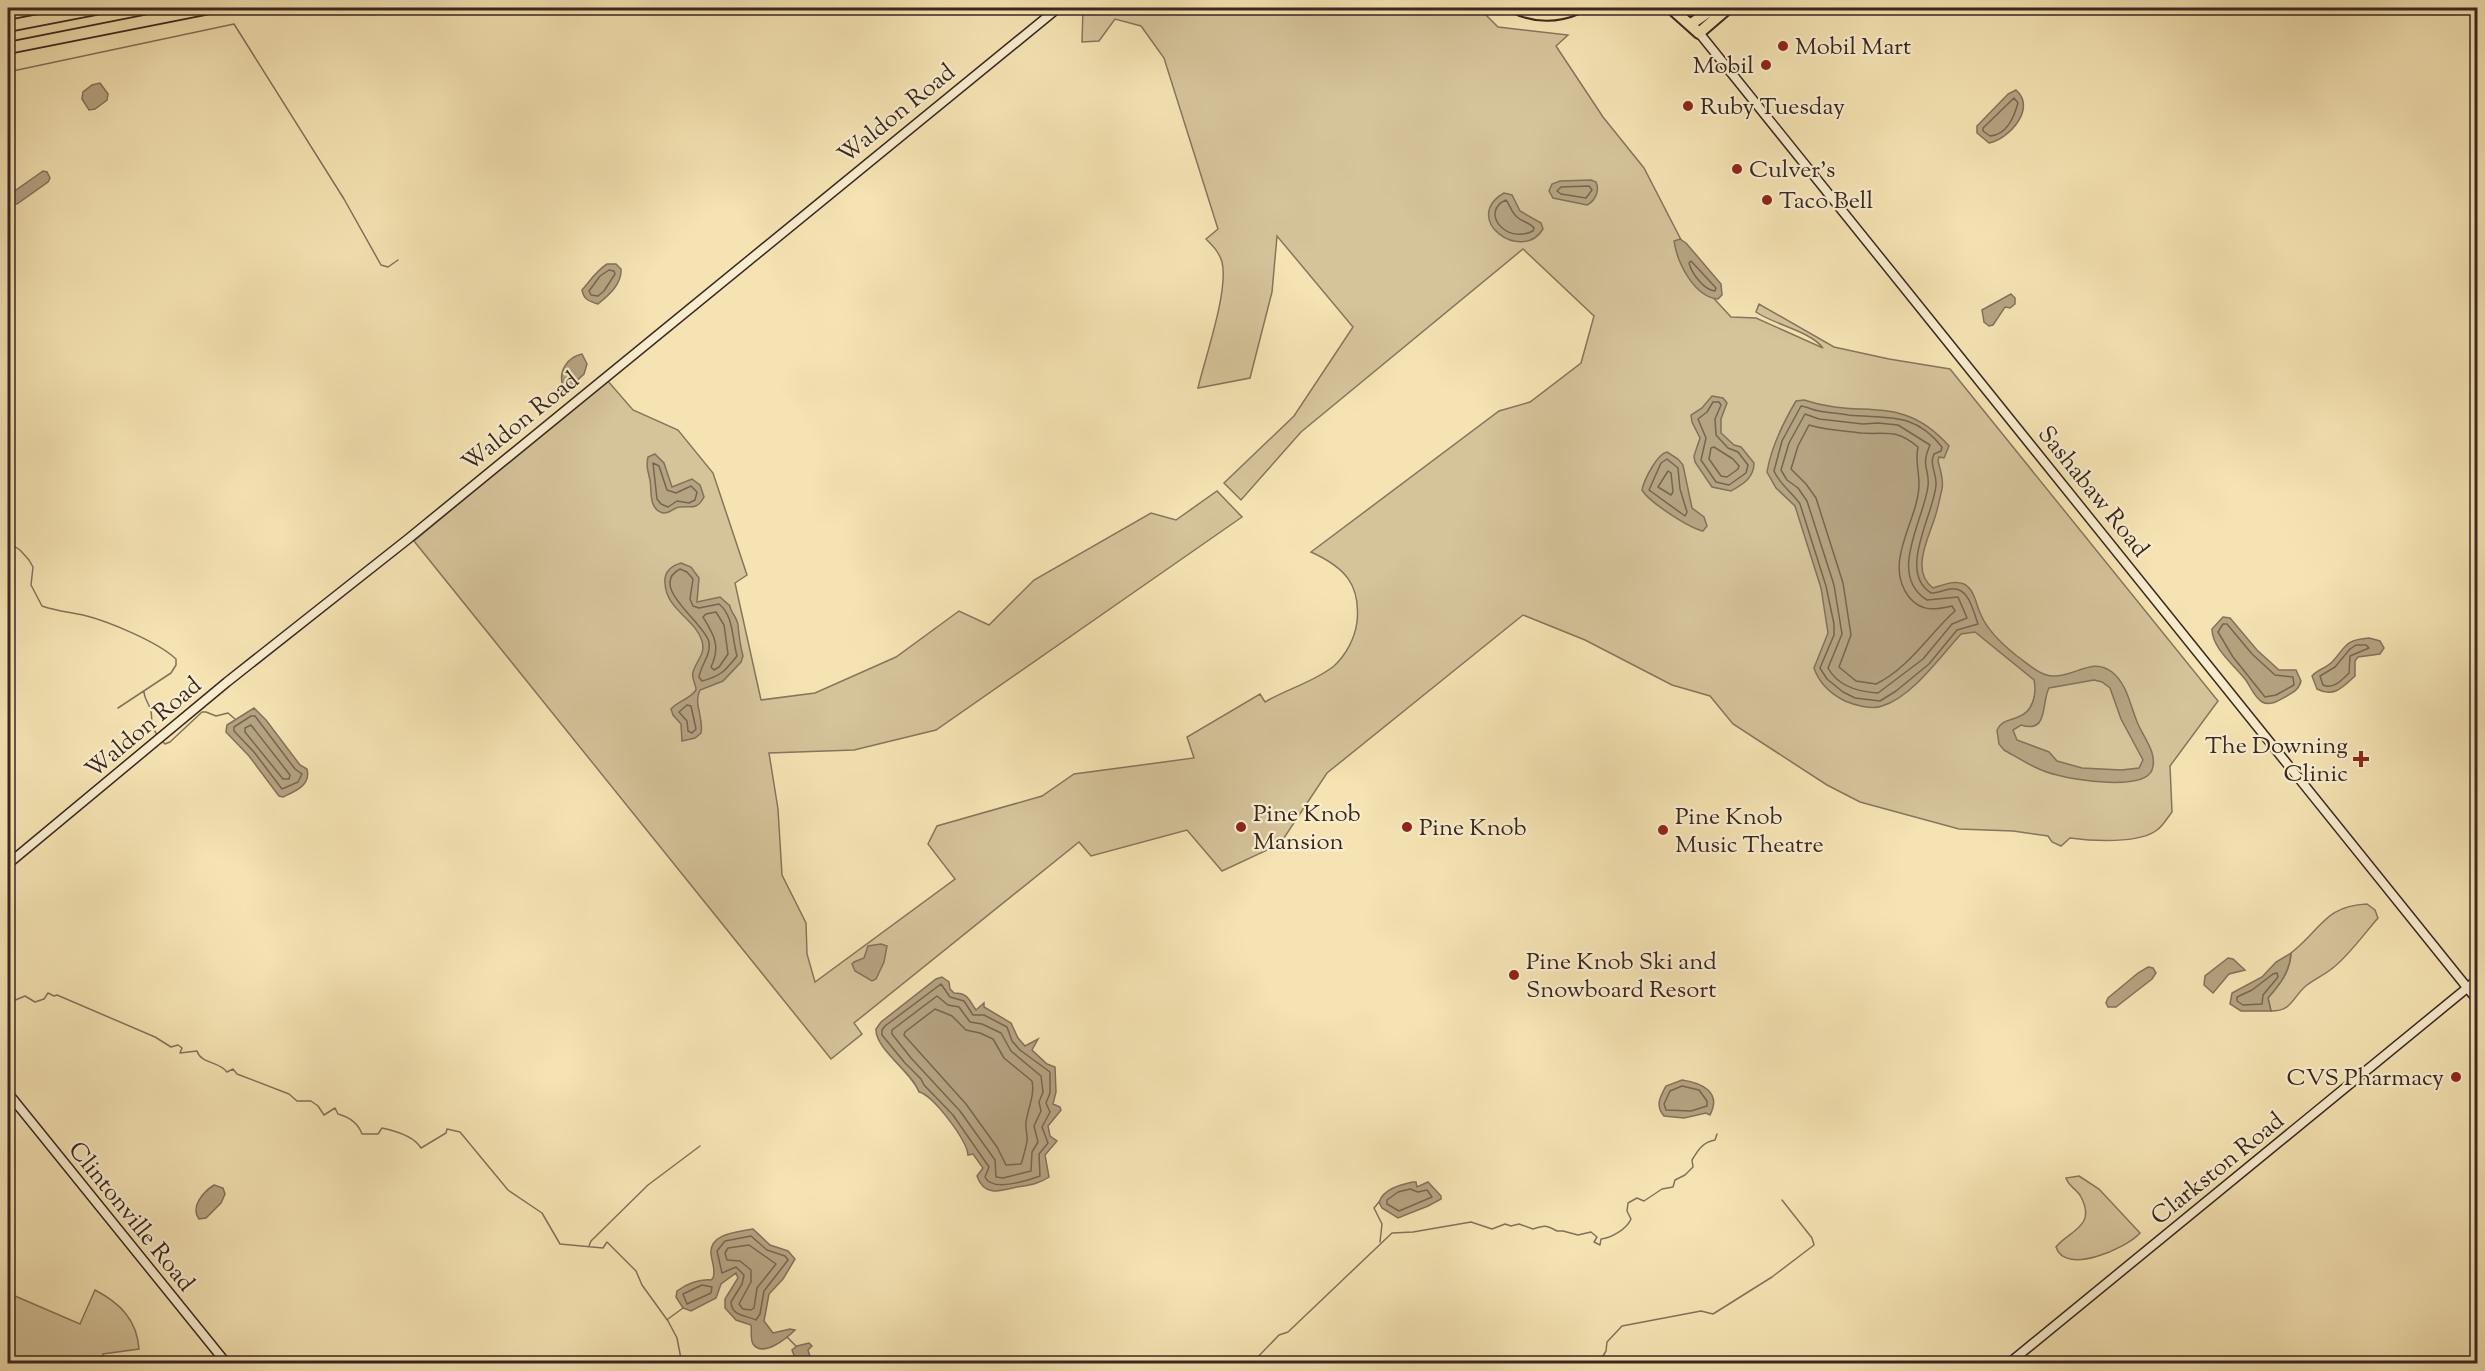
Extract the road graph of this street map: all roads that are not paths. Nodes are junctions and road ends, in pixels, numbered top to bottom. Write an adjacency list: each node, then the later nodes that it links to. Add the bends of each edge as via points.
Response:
1 (101, 8): 11 (highway)
2 (210, 8): 13 (highway)
3 (1058, 8): 14 (main road, Waldon Road)
4 (1516, 8): 5 (highway, via 1544,15)
5 (1578, 8)
6 (1671, 8): 12 (highway)
7 (1678, 8): 10 (main road, Sashabaw Road)
8 (1714, 8): 10 (highway)
9 (1728, 8): 12 (highway)
10 (1691, 24): 12 (main road, Sashabaw Road)
11 (8, 26)
12 (1699, 33): 16 (main road, Sashabaw Road)
13 (8, 48)
14 (8, 864)
15 (2478, 979): 16 (main road, Clarkston Road)
16 (2467, 988): 17 (main road, Sashabaw Road); 20 (main road, Clarkston Road)
17 (2478, 1001)
18 (8, 1093): 19 (main road, Clintonville Road)
19 (227, 1364)
20 (2008, 1364)

